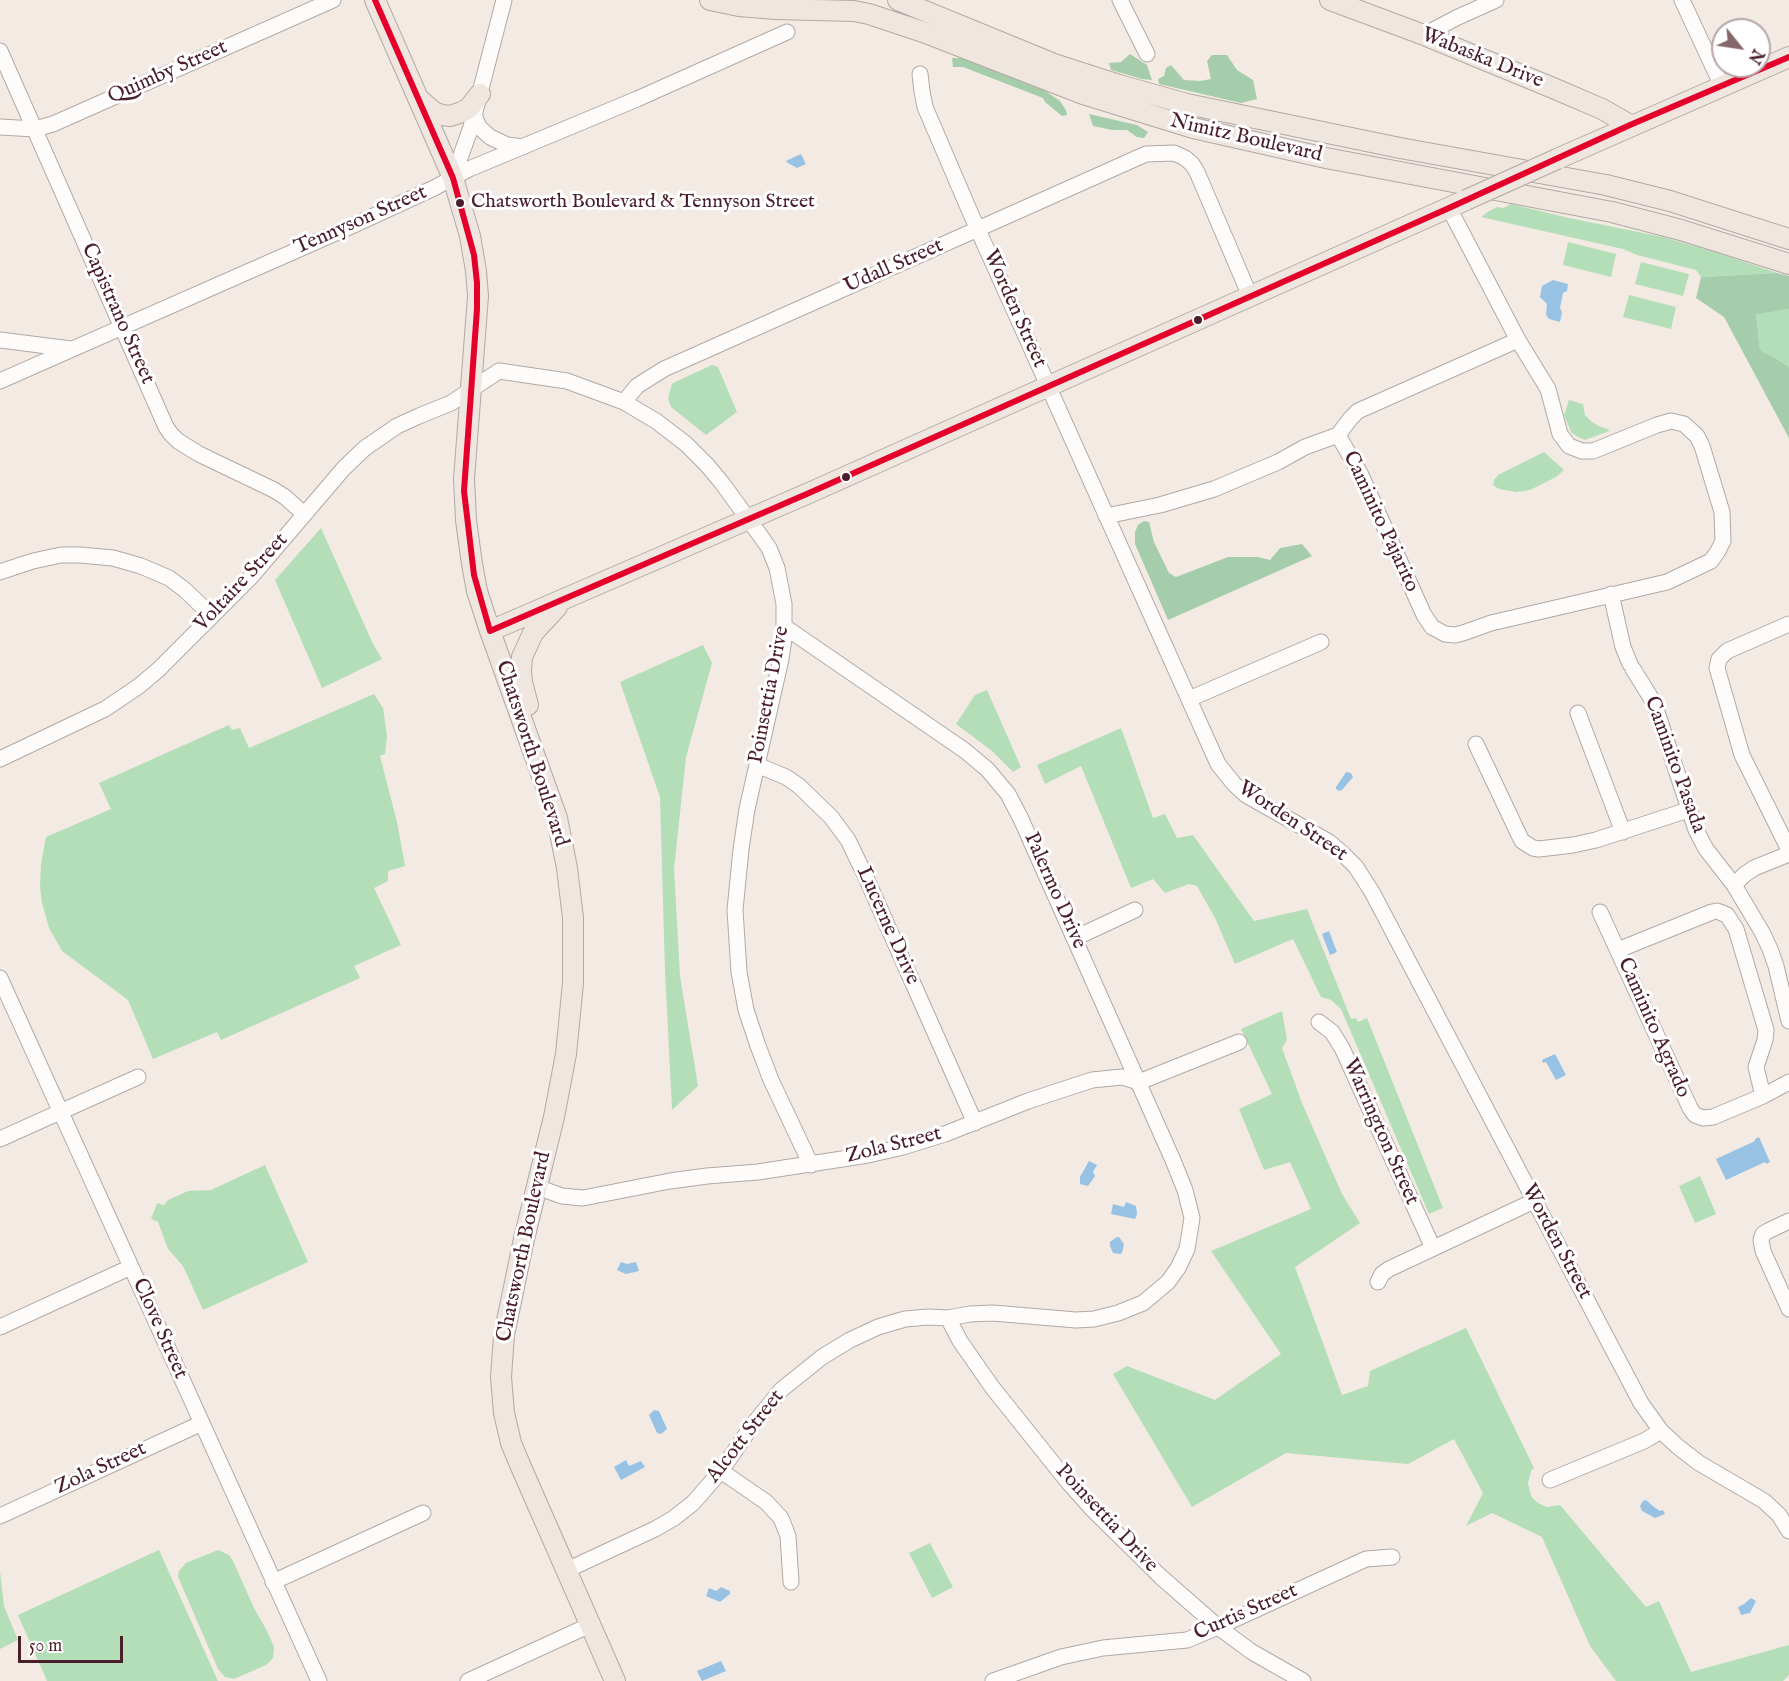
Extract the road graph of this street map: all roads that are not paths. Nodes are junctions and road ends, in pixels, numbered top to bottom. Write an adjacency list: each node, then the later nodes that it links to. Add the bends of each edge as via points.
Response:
1 (333, 0): 23 (street, Quimby Street)
2 (375, 0): 19 (main road, Chatsworth Boulevard)
3 (504, 0): 20 (street)
4 (710, 0): 11 (main road, Nimitz Boulevard, via 775,9 854,11)
5 (898, 0): 28 (main road, Nimitz Boulevard, via 1054,64 1187,104 1606,185)
6 (1120, 0): 15 (street)
7 (1330, 0): 10 (main road, Wabaska Drive)
8 (1496, 0): 13 (street)
9 (1682, 0): 18 (street)
10 (1359, 5): 13 (main road, Wabaska Drive)
11 (872, 7): 29 (main road, Nimitz Boulevard, via 923,32 1083,94 1193,129 1611,212)
12 (787, 32): 24 (street, Tennyson Street)
13 (1424, 35): 21 (main road, Wabaska Drive, via 1594,105)
14 (0, 51): 23 (street, Capistrano Street)
15 (1147, 54)
16 (1789, 57): 18 (main road)
17 (920, 74): 27 (street, Worden Street, via 925,106)
18 (1722, 86): 21 (main road)
19 (419, 99): 20 (main road, via 434,112 450,116); 25 (main road, Chatsworth Boulevard)
20 (478, 104): 24 (street, via 479,127 507,145); 25 (street)
21 (1630, 126): 26 (main road, bridge)
22 (0, 127): 23 (street, Quimby Street)
23 (35, 129): 31 (street, Capistrano Street)
24 (523, 147): 25 (street, Tennyson Street)
25 (453, 178): 31 (street, Tennyson Street); 37 (main road, Chatsworth Boulevard, via 470,236 477,283)
26 (1458, 204): 30 (main road); 33 (street, Caminito Pajarito)
27 (978, 229): 30 (street, Udall Street, via 1137,157 1174,153 1185,158 1197,172); 36 (street, Worden Street); 38 (street, Udall Street, via 664,369 637,386)
28 (1789, 239)
29 (1789, 264)
30 (1250, 296): 36 (main road)
31 (122, 326): 34 (street, Tennyson Street); 40 (street, Capistrano Street, via 171,435 198,454 279,494)
32 (0, 340): 34 (street)
33 (1518, 340): 39 (street, Caminito Pajarito, via 1358,411); 44 (street, Caminito Pajarito, via 1548,389 1560,434 1569,446 1587,452 1671,421 1690,428 1702,446 1722,512 1723,541 1718,551 1711,561 1667,582)
34 (71, 349): 35 (street, Tennyson Street)
35 (0, 381)
36 (1048, 386): 41 (street, Worden Street); 42 (main road)
37 (470, 391): 38 (street, Poinsettia Drive, via 499,371 567,381); 40 (street, Voltaire Street, via 451,404 398,426 365,448); 49 (main road, Chatsworth Boulevard, via 464,473 466,519 474,575)
38 (624, 402): 42 (street, Poinsettia Drive, via 656,421 695,453)
39 (1338, 435): 41 (street, via 1214,489); 44 (street, Caminito Pajarito, via 1362,475 1424,615 1437,630 1463,633 1491,622)
40 (304, 514): 46 (street, Voltaire Street)
41 (1106, 516): 51 (street, Worden Street)
42 (748, 519): 45 (main road); 48 (street, Poinsettia Drive, via 769,548 777,568)
43 (0, 573): 46 (street, via 61,555 113,558 169,578)
44 (1611, 594): 57 (street, Caminito Pasada, via 1623,647 1654,703)
45 (568, 597): 49 (main road); 56 (main road, via 539,625 522,657 524,692 545,751)
46 (212, 616): 54 (street, Voltaire Street, via 158,670 122,698)
47 (1789, 624): 59 (street, via 1728,651 1719,659 1717,668 1742,755)
48 (785, 627): 55 (street, Poinsettia Drive); 63 (street, Palermo Drive, via 964,750 998,781 1021,819)
49 (490, 631): 56 (main road, Chatsworth Boulevard)
50 (1321, 642): 51 (street)
51 (1189, 699): 78 (street, Worden Street, via 1214,756 1234,784 1258,803 1329,842 1365,879)
52 (1578, 713): 58 (street)
53 (1476, 744): 58 (street, via 1527,845 1539,849 1573,845)
54 (0, 759)
55 (757, 765): 74 (street, Lucerne Drive, via 799,786 848,840); 76 (street, Poinsettia Drive, via 744,829 735,910 738,972 758,1046)
56 (539, 770): 77 (main road, Chatsworth Boulevard, via 562,836 574,943 566,1054)
57 (1688, 810): 58 (street); 60 (street, Caminito Pasada, via 1701,841)
58 (1623, 832)
59 (1789, 852): 60 (street, via 1754,868)
60 (1734, 885): 66 (street, Caminito Pasada, via 1770,949)
61 (1135, 910): 63 (street)
62 (1600, 912): 64 (street, Caminito Agrado)
63 (1075, 938): 70 (street, Palermo Drive)
64 (1618, 950): 72 (street, Caminito Agrado, via 1692,1112 1713,1118); 72 (street, via 1712,912 1727,915 1736,929 1766,1030 1756,1067)
65 (0, 978): 73 (street, Clove Street)
66 (1789, 1021)
67 (1319, 1022): 80 (street, Warrington Street, via 1332,1032 1342,1048)
68 (1239, 1042): 70 (street, Zola Street)
69 (138, 1077): 73 (street)
70 (1139, 1082): 74 (street, Zola Street, via 1122,1077 1092,1080); 81 (street, Palermo Drive, via 1185,1190 1192,1218)
71 (1789, 1082): 72 (street, Caminito Agrado)
72 (1763, 1095)
73 (61, 1111): 75 (street); 82 (street, Clove Street)
74 (975, 1123): 76 (street, Zola Street, via 903,1147)
75 (0, 1139)
76 (811, 1165): 77 (street, Zola Street, via 670,1181 583,1198)
77 (537, 1187): 95 (main road, Chatsworth Boulevard, via 504,1335 501,1386 511,1443)
78 (1534, 1201): 80 (street); 88 (street, Worden Street, via 1637,1396)
79 (1789, 1221): 84 (street, via 1762,1237 1762,1247)
80 (1433, 1248): 83 (street, via 1389,1269)
81 (1187, 1249): 85 (street, Alcott Street, via 1168,1282 1143,1303 1118,1313 1076,1320 993,1313)
82 (131, 1267): 86 (street); 87 (street, Clove Street)
83 (1378, 1282)
84 (1789, 1309)
85 (948, 1318): 89 (street, Alcott Street, via 905,1319 878,1327 822,1357 781,1390); 99 (street, Poinsettia Drive, via 992,1387 1077,1492 1161,1578)
86 (0, 1327)
87 (202, 1423): 92 (street, Zola Street); 96 (street, Clove Street)
88 (1661, 1431): 90 (street); 93 (street, Worden Street, via 1700,1463 1764,1501)
89 (721, 1471): 95 (street, Alcott Street, via 674,1518); 97 (street, via 766,1502 781,1518 788,1536)
90 (1550, 1480)
91 (423, 1514): 96 (street)
92 (0, 1516)
93 (1789, 1531)
94 (1392, 1557): 99 (street, Curtis Street, via 1366,1559)
95 (567, 1570): 98 (main road, Chatsworth Boulevard)
96 (273, 1582): 100 (street, Clove Street)
97 (791, 1582)
98 (590, 1625): 101 (street); 102 (main road, Chatsworth Boulevard)
99 (1218, 1628): 103 (street, Curtis Street, via 1182,1641 1103,1648 1061,1657); 104 (street, Poinsettia Drive)
100 (319, 1681)
101 (468, 1681)
102 (615, 1681)
103 (993, 1681)
104 (1303, 1681)

